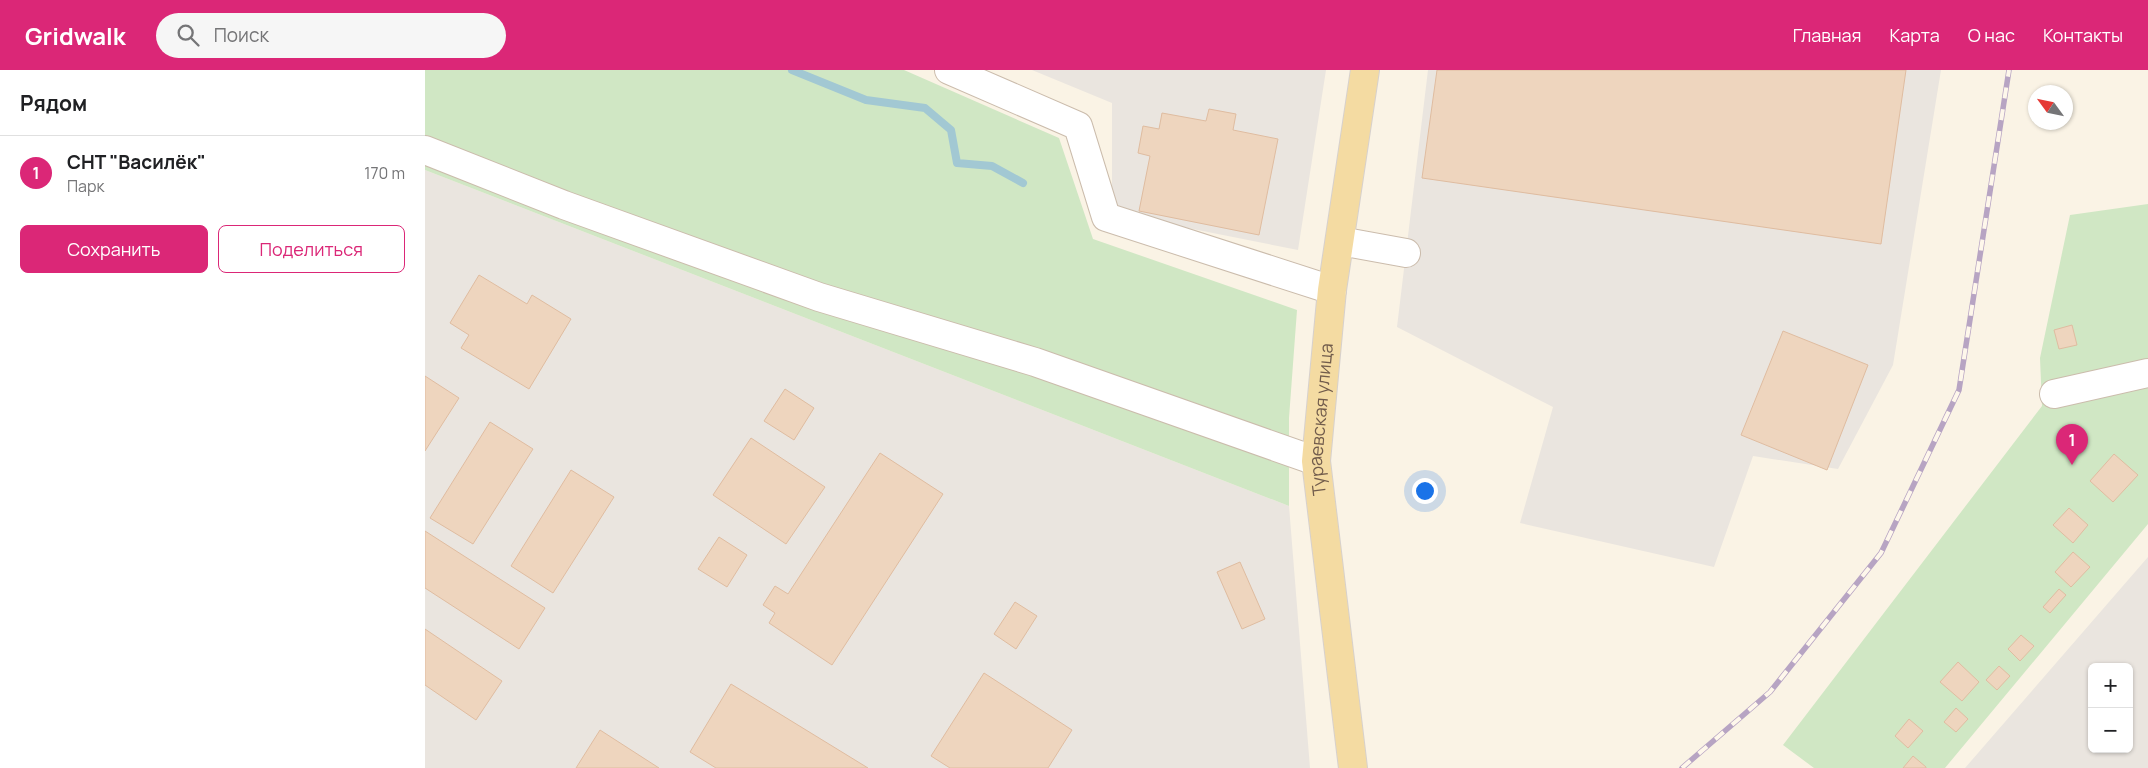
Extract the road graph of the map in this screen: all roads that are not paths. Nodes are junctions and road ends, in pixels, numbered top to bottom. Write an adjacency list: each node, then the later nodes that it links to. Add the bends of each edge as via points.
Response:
1 (949, 70): 6 (street, via 1079,126 1106,217)
2 (1365, 70): 4 (main road, Тураевская улица)
3 (425, 150): 9 (street, via 564,205 819,297 1035,362)
4 (1340, 241): 5 (street); 6 (main road, Тураевская улица)
5 (1406, 253)
6 (1333, 290): 9 (main road, Тураевская улица)
7 (2148, 373): 8 (street)
8 (2054, 394)
9 (1316, 461): 10 (main road, Тураевская улица)
10 (1353, 768)

